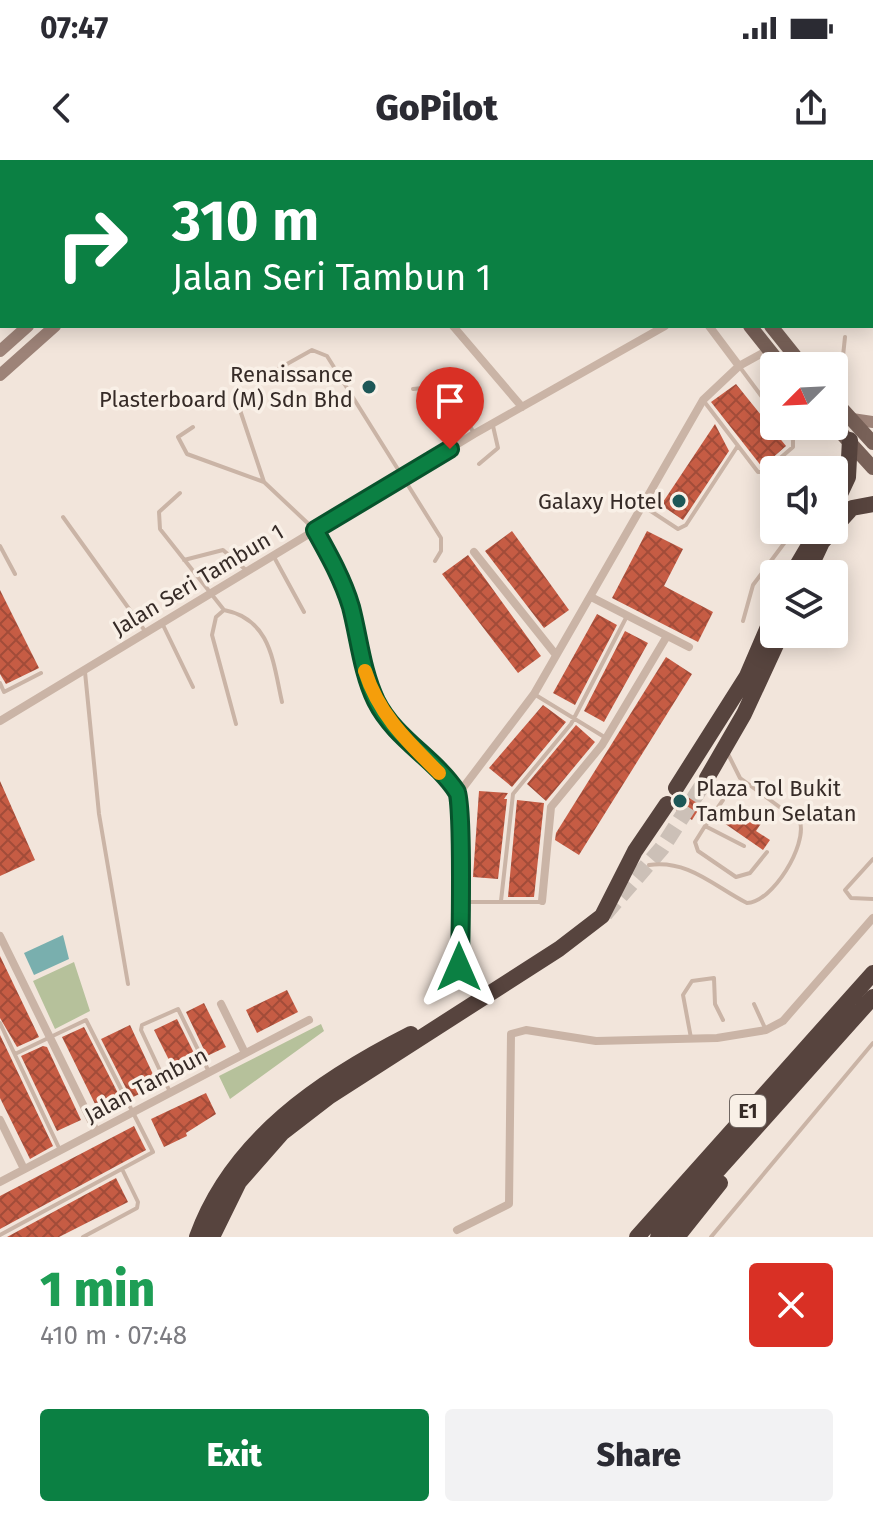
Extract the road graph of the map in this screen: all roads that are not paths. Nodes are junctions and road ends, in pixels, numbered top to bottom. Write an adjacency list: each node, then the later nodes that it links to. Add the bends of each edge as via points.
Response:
1 (26, 328): 10 (main road)
2 (53, 328): 14 (main road)
3 (455, 328): 20 (street)
4 (661, 328): 20 (street, Jalan Seri Tambun 1)
5 (710, 328): 13 (street)
6 (752, 328): 9 (main road)
7 (773, 328): 11 (main road)
8 (845, 337): 12 (lane)
9 (768, 350): 13 (street)
10 (0, 351)
11 (792, 352)
12 (843, 352)
13 (739, 366): 17 (lane); 19 (street)
14 (0, 375)
15 (262, 378): 35 (lane, via 312,350 327,356)
16 (413, 389): 26 (lane, via 432,386 450,396)
17 (760, 394)
18 (236, 398): 37 (lane)
19 (703, 400): 30 (lane); 40 (street)
20 (522, 407): 24 (street, Jalan Seri Tambun 1)
21 (848, 415): 22 (main road)
22 (852, 419): 23 (main road); 29 (main road)
23 (873, 422)
24 (492, 424): 26 (street, Jalan Seri Tambun 1); 33 (lane, via 499,445)
25 (193, 427): 37 (lane, via 178,437 187,454)
26 (474, 434): 35 (street, Jalan Seri Tambun 1)
27 (793, 440): 30 (lane, via 793,447 764,472 752,468)
28 (850, 440): 31 (highway); 34 (main road)
29 (873, 443)
30 (737, 447): 40 (lane, via 682,528)
31 (851, 459): 32 (lane); 36 (highway)
32 (848, 462)
33 (479, 464)
34 (873, 468)
35 (406, 477): 43 (street, Jalan Seri Tambun 1); 49 (lane, via 441,538)
36 (848, 477)
37 (264, 482): 43 (lane)
38 (180, 493): 48 (lane, via 159,512 157,521)
39 (873, 504): 41 (highway)
40 (643, 506): 53 (street)
41 (848, 512)
42 (63, 517): 59 (lane)
43 (315, 530): 47 (street, Jalan Seri Tambun 1); 80 (street, via 350,605 377,703 390,724)
44 (784, 544): 57 (lane, via 753,585)
45 (0, 546): 51 (lane)
46 (474, 552): 64 (street)
47 (272, 555): 50 (street, Jalan Seri Tambun 1); 55 (lane)
48 (184, 560): 50 (lane, via 223,550); 52 (lane)
49 (435, 561)
50 (247, 571): 52 (street, Jalan Seri Tambun 1)
51 (15, 574)
52 (213, 594): 54 (lane); 58 (street, Jalan Seri Tambun 1)
53 (591, 597): 56 (street); 64 (street)
54 (224, 610): 71 (lane, via 239,613 263,633); 74 (lane, via 216,617 212,635)
55 (304, 612)
56 (627, 616): 60 (street); 72 (lane)
57 (743, 621)
58 (162, 623): 59 (street, Jalan Seri Tambun 1); 68 (lane)
59 (146, 633): 65 (street, Jalan Seri Tambun 1)
60 (667, 636): 62 (street); 75 (street)
61 (760, 646): 77 (highway)
62 (689, 647)
63 (774, 648): 76 (highway)
64 (556, 655): 70 (street)
65 (85, 670): 73 (street, Jalan Seri Tambun 1); 95 (lane, via 99,814)
66 (41, 673): 69 (lane)
67 (0, 683): 69 (lane)
68 (193, 687)
69 (2, 693)
70 (534, 694): 72 (lane); 80 (street)
71 (282, 702)
72 (573, 719): 75 (lane); 88 (lane, via 513,794)
73 (0, 721)
74 (236, 724)
75 (606, 738): 89 (street, via 551,807)
76 (726, 750): 78 (highway); 86 (lane, via 740,778 800,822 801,843 772,890 763,900 747,903 680,865)
77 (691, 768): 78 (lane); 79 (highway)
78 (707, 778): 82 (lane, via 719,786 723,800)
79 (676, 788)
80 (459, 793): 90 (street)
81 (667, 804): 99 (highway, via 635,851 602,916)
82 (705, 826): 83 (lane); 84 (lane, via 695,842 698,851 736,877 750,873)
83 (744, 846)
84 (767, 852)
85 (873, 859): 87 (lane, via 845,890 851,898)
86 (649, 865)
87 (873, 899)
88 (501, 901): 89 (lane); 90 (lane)
89 (542, 901)
90 (458, 902): 93 (street)
91 (873, 918): 103 (street, via 783,1021)
92 (0, 936): 104 (street)
93 (459, 967)
94 (873, 973): 124 (highway, E1)
95 (128, 984)
96 (873, 997): 113 (highway, E1)
97 (221, 1004): 107 (street)
98 (754, 1004): 103 (lane)
99 (468, 1006): 122 (highway, via 382,1049 294,1107 228,1174); 123 (highway, via 282,1133 239,1182)
100 (309, 1020): 107 (street, Jalan Tambun)
101 (723, 1020): 105 (lane, via 715,1004 714,978 692,981 683,995)
102 (0, 1023): 108 (lane)
103 (766, 1030): 105 (street)
104 (49, 1036): 108 (lane); 111 (lane, via 89,1022); 114 (street)
105 (691, 1038): 119 (street, via 596,1041 526,1030 511,1034 509,1204)
106 (873, 1043): 127 (lane)
107 (245, 1053): 109 (street, Jalan Tambun)
108 (15, 1054): 115 (lane)
109 (209, 1072): 110 (street, Jalan Tambun); 110 (lane, via 178,1009 142,1025)
110 (170, 1092): 111 (street, Jalan Tambun)
111 (136, 1112): 114 (street, Jalan Tambun); 117 (lane, via 153,1152)
112 (0, 1120): 116 (street)
113 (759, 1125): 125 (highway, E1); 126 (highway)
114 (96, 1131): 115 (street, Jalan Tambun)
115 (60, 1150): 116 (street, Jalan Tambun)
116 (24, 1169): 118 (street, Jalan Tambun)
117 (123, 1170): 120 (lane); 121 (lane, via 138,1202 133,1212)
118 (0, 1182)
119 (457, 1230)
120 (0, 1235)
121 (83, 1237)
122 (197, 1237)
123 (212, 1237)
124 (637, 1237)
125 (658, 1237)
126 (677, 1237)
127 (711, 1237)

